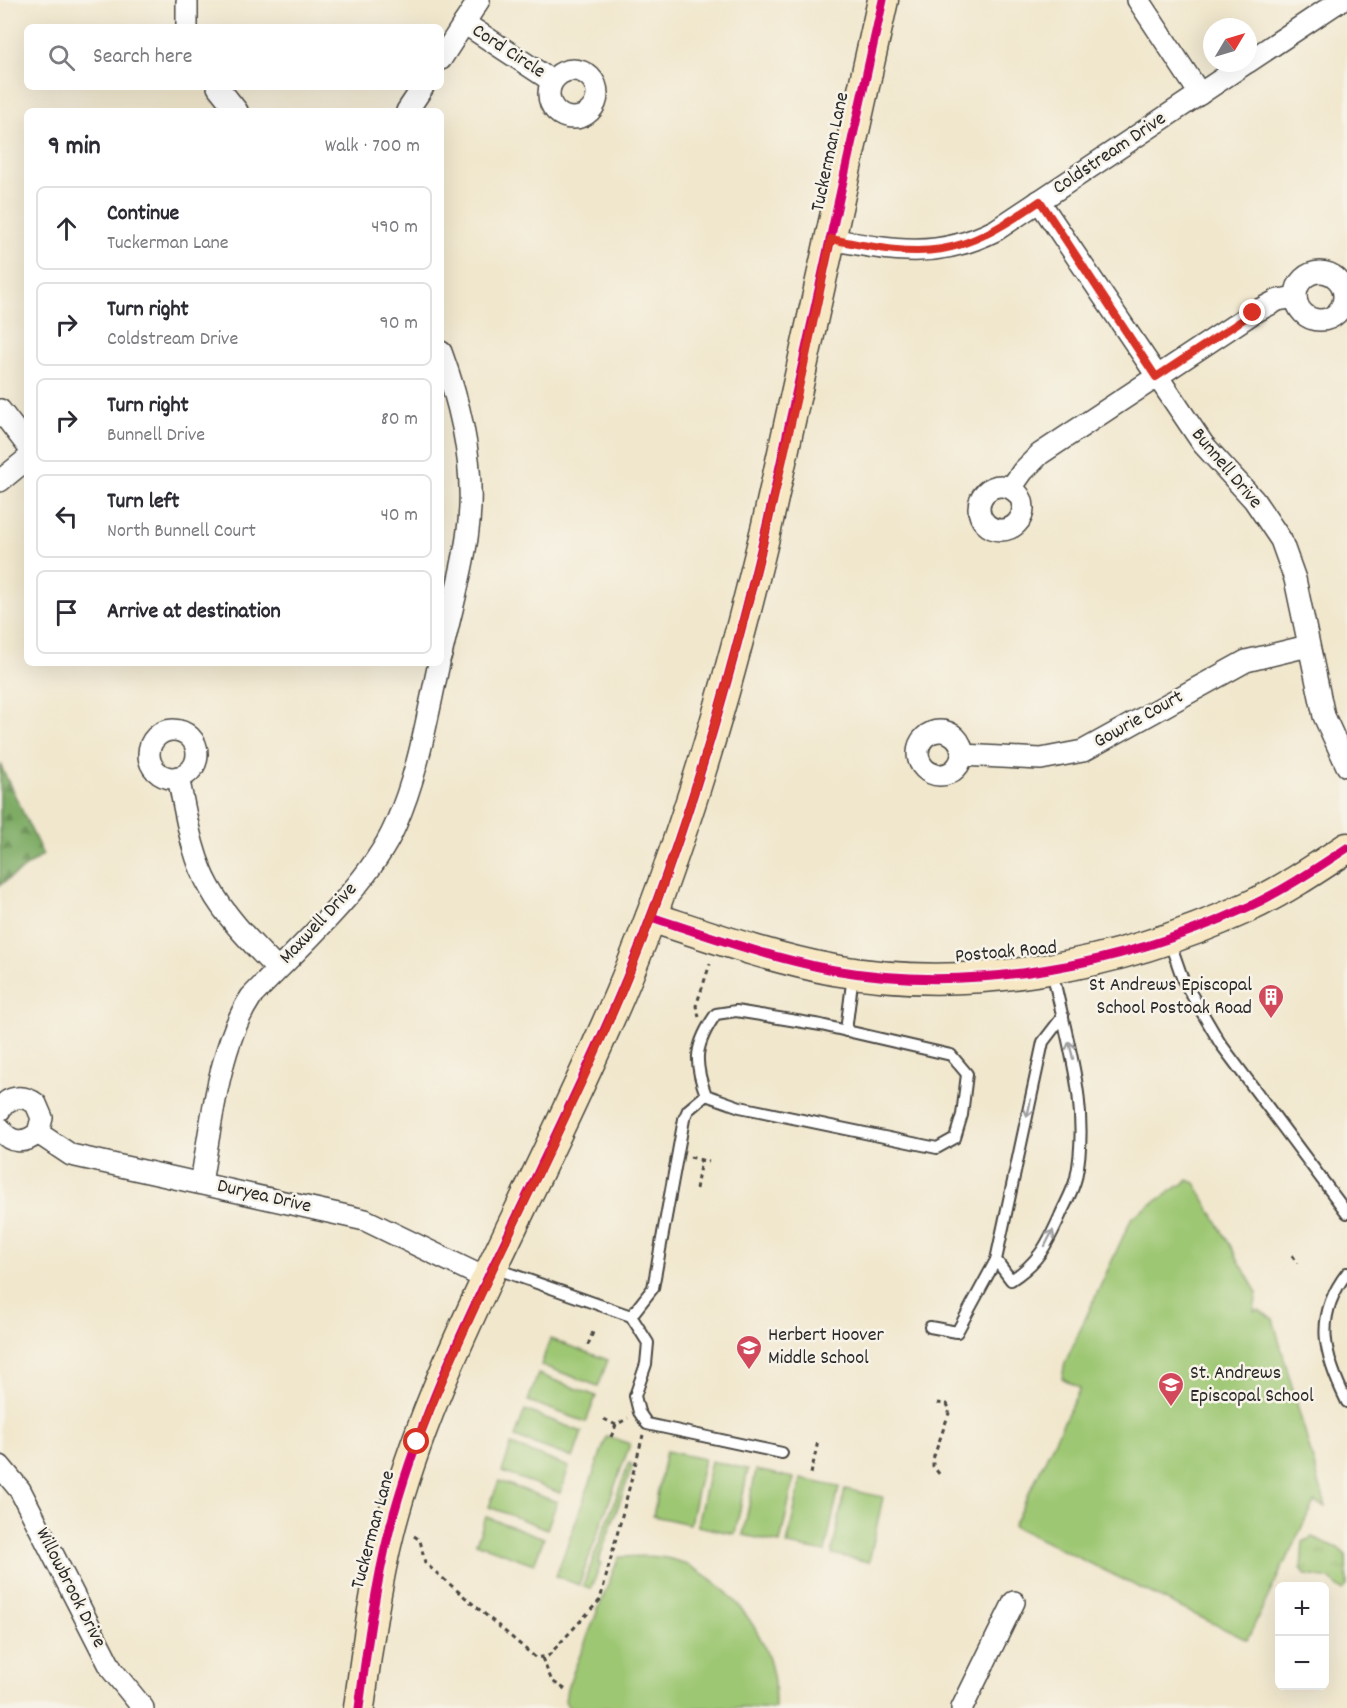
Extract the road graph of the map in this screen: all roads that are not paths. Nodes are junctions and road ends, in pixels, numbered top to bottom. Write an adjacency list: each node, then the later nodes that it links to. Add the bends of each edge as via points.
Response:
1 (479, 0): 6 (street)
2 (883, 0): 18 (main road, Tuckerman Lane)
3 (1138, 0): 14 (street)
4 (1341, 0): 9 (street, Coldstream Drive)
5 (190, 1): 7 (street)
6 (464, 23): 8 (street); 11 (street, Cord Circle)
7 (187, 24)
8 (444, 54)
9 (1257, 55)
10 (1232, 72): 14 (street, Coldstream Drive)
11 (552, 81)
12 (220, 90): 15 (street)
13 (421, 90): 16 (street)
14 (1200, 94): 17 (street, Coldstream Drive)
15 (235, 108)
16 (409, 108)
17 (1040, 201): 18 (street, Coldstream Drive, via 996,230 954,247 912,252); 21 (street, Bunnell Drive)
18 (831, 239): 34 (main road, Tuckerman Lane, via 749,602 701,768)
19 (1296, 297): 21 (street, via 1278,300 1253,313)
20 (444, 360): 27 (street, via 462,423 470,484 467,538)
21 (1156, 377): 26 (street, via 1040,454); 28 (street, Bunnell Drive, via 1203,444 1254,501 1281,540)
22 (0, 410): 23 (street)
23 (24, 442)
24 (24, 461): 25 (street)
25 (0, 481)
26 (1011, 488)
27 (444, 642)
28 (1308, 646): 30 (street, Gowrie Court, via 1246,662 1083,751 1041,759); 31 (street, Bunnell Drive, via 1324,716)
29 (438, 666): 36 (street, Maxwell Drive, via 417,761 395,828 375,864)
30 (962, 755)
31 (1347, 766)
32 (178, 777): 36 (street, via 192,841 209,887 236,925)
33 (1347, 848): 35 (main road, Postoak Road, via 1247,908)
34 (651, 917): 38 (main road, Postoak Road, via 771,956); 48 (main road, Tuckerman Lane, via 588,1066)
35 (1169, 939): 37 (main road, Postoak Road, via 1119,955); 46 (lane, via 1183,980 1220,1044)
36 (278, 969): 45 (street, Maxwell Drive, via 237,1018 214,1107)
37 (1052, 969): 38 (main road, Postoak Road, via 958,977); 39 (lane)
38 (853, 972): 40 (lane)
39 (1063, 1016): 47 (lane, one-way to 47, via 1043,1042); 47 (lane, one-way to 39, via 1011,1281 1031,1267 1048,1242 1076,1179 1082,1116)
40 (846, 1031): 41 (lane, via 736,1011 716,1014 702,1033 696,1069); 41 (lane, via 951,1055 967,1074 955,1138 937,1148 740,1107)
41 (706, 1095): 50 (lane, via 688,1110 684,1119 653,1288)
42 (0, 1110): 44 (street, via 15,1098 30,1100 40,1111)
43 (0, 1128): 44 (street, via 17,1141)
44 (38, 1133): 45 (street, Duryea Drive, via 71,1155)
45 (201, 1183): 48 (street, Duryea Drive, via 365,1220)
46 (1347, 1213)
47 (996, 1260): 51 (lane, via 957,1332)
48 (490, 1273): 50 (lane); 57 (main road, Tuckerman Lane, via 447,1366 390,1526 369,1625)
49 (1347, 1273): 52 (lane, via 1327,1310 1325,1350)
50 (631, 1316): 53 (lane, via 648,1343 646,1364 635,1396 647,1424)
51 (930, 1327)
52 (1347, 1401)
53 (782, 1453)
54 (0, 1466): 56 (street, Willowbrook Drive, via 20,1490 112,1670)
55 (1014, 1602): 58 (street)
56 (143, 1708)
57 (359, 1708)
58 (962, 1708)

